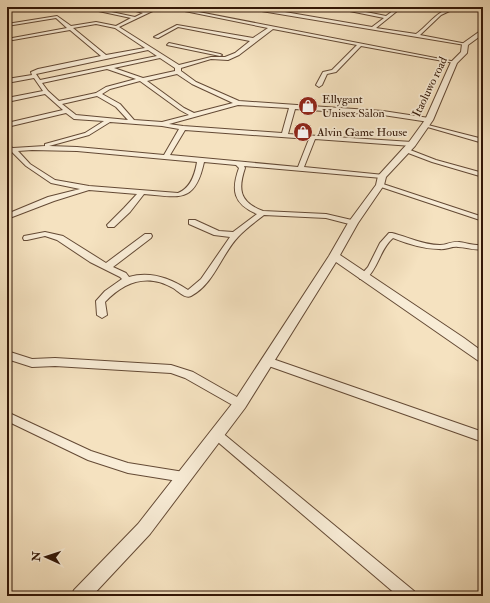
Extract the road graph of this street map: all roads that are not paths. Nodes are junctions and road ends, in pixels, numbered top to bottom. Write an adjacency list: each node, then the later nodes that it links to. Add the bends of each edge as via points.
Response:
1 (82, 7): 14 (street)
2 (124, 7): 12 (street)
3 (158, 7): 12 (street)
4 (167, 7): 19 (street)
5 (239, 7): 11 (street)
6 (281, 7): 11 (street)
7 (332, 7): 10 (street)
8 (400, 7): 13 (street)
9 (456, 7): 25 (street, via 440,14)
10 (349, 8): 13 (street)
11 (276, 12): 21 (street)
12 (147, 13): 14 (street)
13 (386, 17): 21 (street)
14 (136, 18): 18 (street)
15 (23, 23): 16 (street); 17 (street); 20 (street, via 55,17)
16 (7, 25)
17 (28, 26)
18 (116, 27): 20 (street, via 96,23); 32 (street)
19 (272, 27): 28 (street); 30 (street)
20 (69, 28): 24 (street); 35 (street)
21 (372, 29): 25 (street)
22 (34, 30): 24 (street)
23 (483, 31): 31 (street, Itaoluwo road)
24 (39, 34): 27 (street)
25 (414, 36): 31 (street)
26 (156, 37): 28 (street, via 177,26)
27 (7, 40)
28 (254, 40): 34 (street)
29 (169, 44): 34 (street)
30 (360, 44): 36 (street); 44 (street, via 334,71 325,73)
31 (465, 44): 36 (street, Itaoluwo road, via 464,53)
32 (149, 48): 33 (street); 35 (street)
33 (162, 56): 37 (street); 38 (street)
34 (232, 56): 38 (street, via 226,59 211,58)
35 (105, 57): 40 (street, via 38,71 33,73)
36 (454, 62): 54 (street, Itaoluwo road)
37 (111, 67): 40 (street); 42 (street)
38 (178, 69): 42 (street); 49 (street, via 194,83)
39 (7, 73): 41 (street)
40 (37, 79): 41 (street); 45 (street)
41 (13, 80): 43 (street)
42 (141, 80): 46 (street, via 108,88); 52 (street, via 182,110)
43 (7, 81)
44 (319, 85)
45 (46, 92): 47 (street); 48 (street)
46 (98, 94): 48 (street); 55 (street, via 126,110)
47 (7, 100)
48 (58, 103): 51 (street)
49 (238, 103): 50 (street); 52 (street)
50 (292, 108): 54 (street, via 376,112); 59 (street)
51 (66, 111): 53 (street, via 74,117); 57 (street)
52 (192, 114): 56 (street)
53 (108, 121): 55 (street); 63 (street, via 87,134)
54 (427, 122): 61 (street); 62 (street, Itaoluwo road)
55 (133, 123): 56 (street)
56 (162, 124): 58 (street)
57 (7, 125)
58 (183, 128): 59 (street); 66 (street)
59 (285, 134): 60 (street)
60 (313, 137): 62 (street); 69 (street)
61 (483, 141)
62 (412, 144): 65 (street, Itaoluwo road)
63 (32, 148): 64 (street); 66 (street)
64 (10, 149): 73 (street, via 28,166 53,182)
65 (405, 150): 70 (street, Itaoluwo road); 71 (street)
66 (166, 157): 67 (street)
67 (201, 160): 68 (street); 74 (street, via 198,174 185,194)
68 (239, 164): 69 (street); 75 (street, via 242,168 237,187 239,194 252,211)
69 (300, 169): 70 (street)
70 (382, 176): 72 (street, Itaoluwo road)
71 (483, 176)
72 (380, 185): 77 (street); 79 (street, Itaoluwo road)
73 (89, 188): 74 (street); 76 (street, via 51,199)
74 (141, 193): 80 (street)
75 (262, 214): 79 (street, via 326,216); 81 (street)
76 (7, 217)
77 (483, 218)
78 (192, 222): 81 (street, via 217,233)
79 (353, 223): 85 (street, Itaoluwo road)
80 (111, 225)
81 (235, 235): 88 (street, via 204,281 188,294 166,281 134,277)
82 (148, 236): 86 (street)
83 (27, 238): 86 (street, via 44,234 60,238 78,251)
84 (483, 247): 87 (street, via 477,249 457,244 441,247 411,243 392,235 377,252 372,268)
85 (334, 256): 87 (street); 92 (street, Itaoluwo road)
86 (108, 266): 88 (street, via 123,274)
87 (363, 277): 91 (street)
88 (127, 280): 89 (street, via 117,285 100,301)
89 (102, 315)
90 (7, 355): 93 (street, via 32,363 171,369 189,375)
91 (483, 359)
92 (267, 361): 93 (street, Itaoluwo road); 96 (street)
93 (240, 404): 95 (street, Itaoluwo road)
94 (7, 416): 97 (street, via 88,455 128,468)
95 (216, 434): 97 (street, Itaoluwo road); 99 (street)
96 (483, 437)
97 (184, 477): 98 (street, Itaoluwo road, via 144,530)
98 (80, 596)
99 (409, 596)

